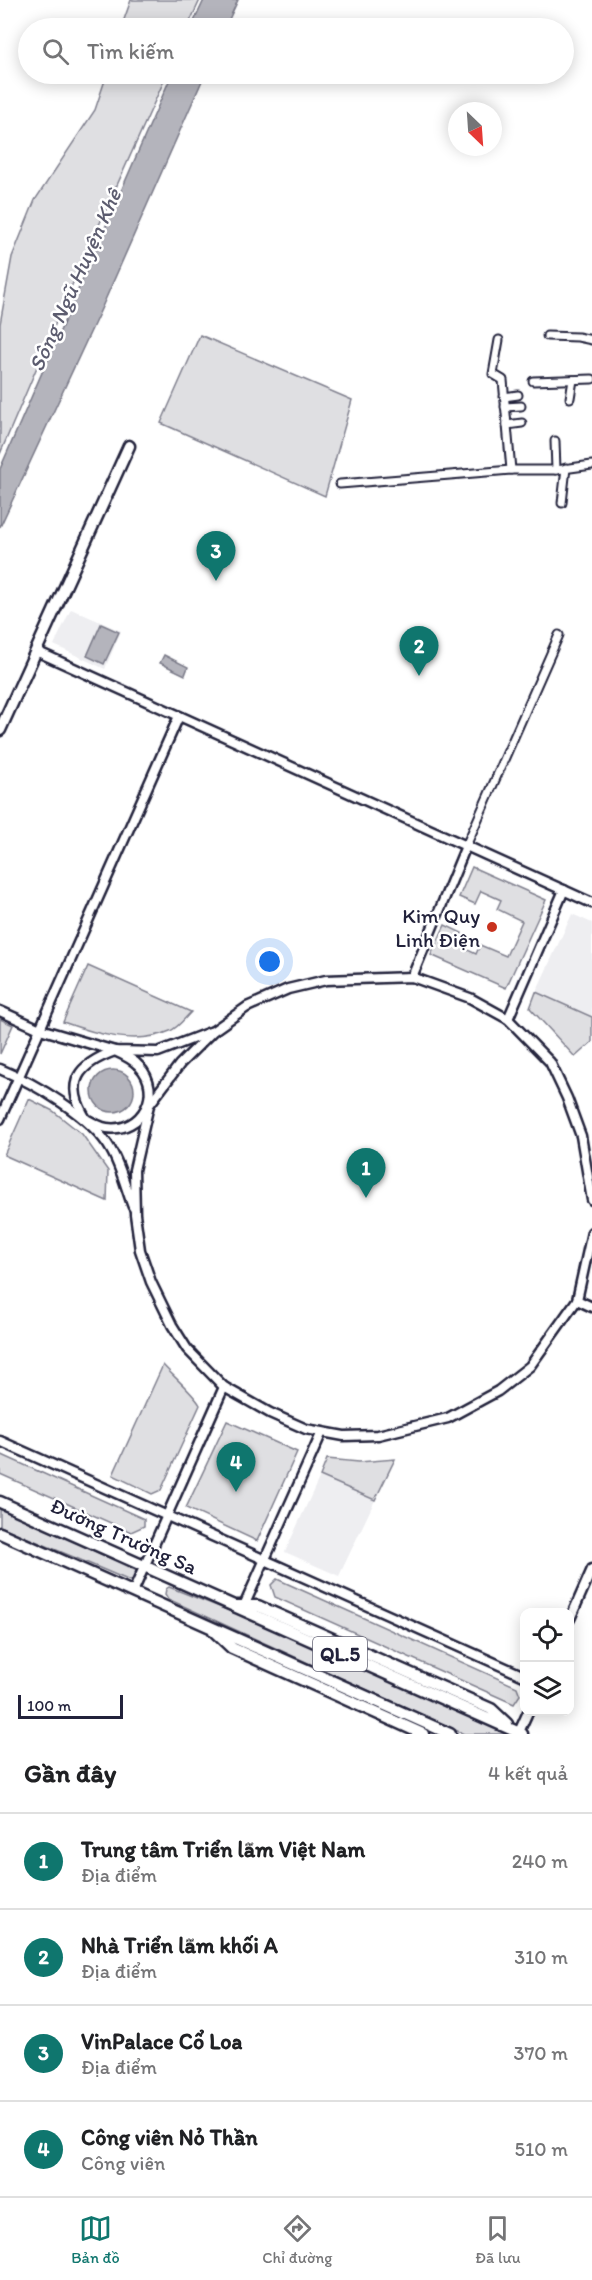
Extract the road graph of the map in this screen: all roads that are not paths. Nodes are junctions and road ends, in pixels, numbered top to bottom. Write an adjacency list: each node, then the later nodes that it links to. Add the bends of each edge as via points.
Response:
1 (548, 336): 3 (street)
2 (499, 340): 8 (street, via 493,374 502,378)
3 (592, 340)
4 (592, 379): 5 (street)
5 (573, 380): 6 (street); 9 (street)
6 (533, 381)
7 (518, 395): 8 (street)
8 (504, 397): 11 (street)
9 (570, 398)
10 (521, 406): 11 (street)
11 (505, 407): 13 (street)
12 (522, 423): 13 (street)
13 (507, 425): 18 (street)
14 (555, 441): 19 (street)
15 (129, 446): 23 (main road)
16 (592, 465): 17 (street)
17 (566, 468): 19 (street); 21 (street)
18 (511, 470): 19 (street); 20 (street)
19 (556, 470)
20 (340, 484)
21 (561, 503)
22 (559, 635): 26 (street)
23 (36, 651): 24 (street); 25 (main road)
24 (179, 716): 26 (street); 32 (street)
25 (0, 730)
26 (466, 846): 27 (street); 29 (street)
27 (564, 890): 28 (street); 31 (street)
28 (592, 903)
29 (412, 976): 31 (street, via 470,998); 33 (street, via 326,980 288,989 247,1007)
30 (0, 1011): 32 (street)
31 (508, 1018): 40 (street, via 550,1062 567,1098 581,1136)
32 (40, 1029): 34 (street); 36 (street)
33 (213, 1031): 34 (street, via 158,1052); 37 (street, via 180,1064)
34 (116, 1051): 37 (street, via 138,1064 145,1074); 39 (street, via 94,1059 79,1076 76,1098)
35 (0, 1069): 36 (street)
36 (19, 1077): 38 (street); 39 (street)
37 (149, 1105): 39 (street, via 130,1124 119,1128); 41 (street, via 134,1170)
38 (0, 1119)
39 (86, 1119): 41 (street, via 111,1150)
40 (592, 1200)
41 (135, 1214): 45 (street, via 140,1250 172,1325 187,1349)
42 (592, 1232): 43 (street)
43 (578, 1300): 44 (street); 46 (street, via 530,1366 498,1391 448,1418 378,1435)
44 (592, 1307)
45 (224, 1387): 46 (street, via 291,1423); 49 (street)
46 (322, 1432): 51 (street)
47 (0, 1441): 49 (street)
48 (0, 1502): 52 (main road, Đường Trường Sa / QL.5)
49 (166, 1515): 51 (street); 52 (street)
50 (0, 1533): 54 (main road, QL.5)
51 (265, 1559): 56 (street); 60 (street)
52 (144, 1567): 54 (street); 55 (main road, Đường Trường Sa / QL.5)
53 (592, 1569): 57 (street)
54 (133, 1592): 59 (main road, QL.5, via 207,1625)
55 (232, 1606): 56 (main road, Đường Trường Sa / QL.5); 58 (main road, Đường Trường Sa / QL.5)
56 (244, 1606): 58 (main road, Đường Trường Sa / QL.5, via 258,1606)
57 (574, 1610)
58 (292, 1627): 62 (main road, Đường Trường Sa / QL.5)
59 (269, 1659): 63 (main road, QL.5); 64 (main road, QL.5)
60 (520, 1674)
61 (526, 1716): 62 (street)
62 (518, 1732)
63 (423, 1734)
64 (450, 1734)

